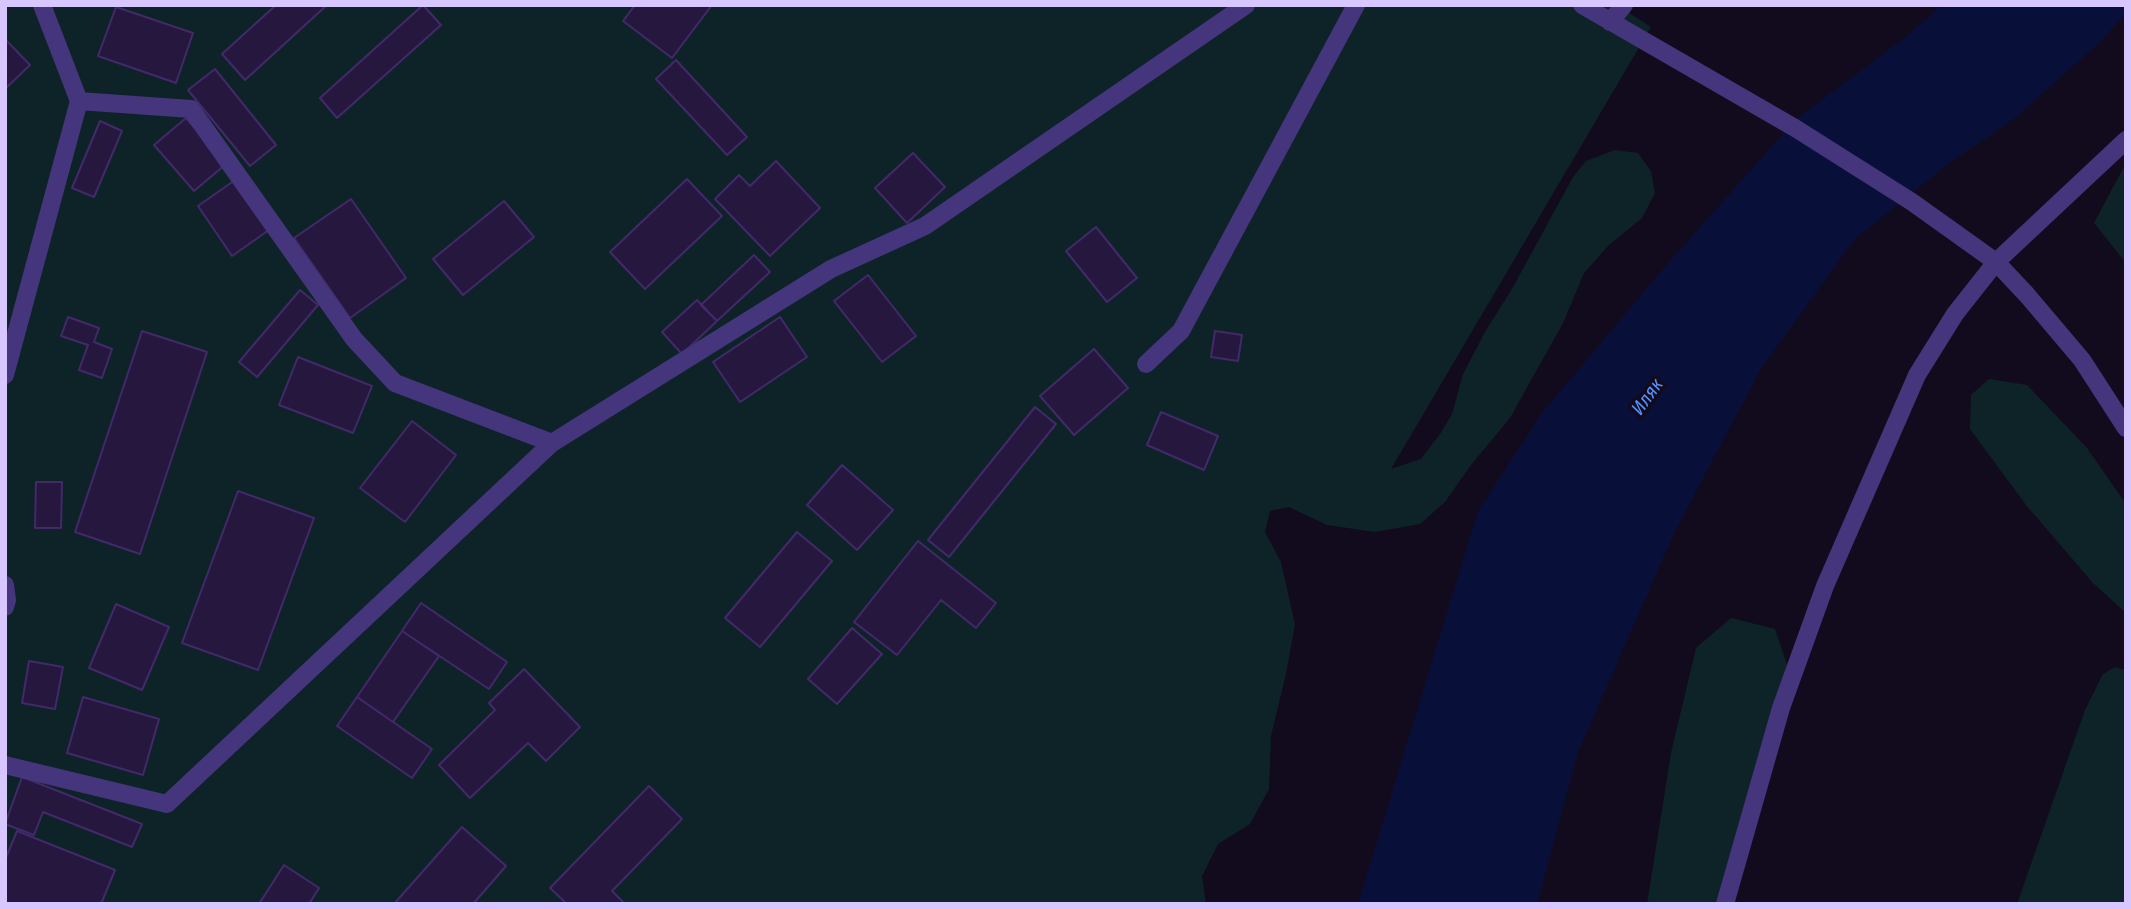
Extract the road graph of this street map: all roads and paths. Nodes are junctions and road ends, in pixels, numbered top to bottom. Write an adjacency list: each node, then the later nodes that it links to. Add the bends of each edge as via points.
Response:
1 (42, 5): 7 (street)
2 (1246, 5): 13 (street, via 925,226 831,269)
3 (1356, 5): 10 (street, via 1181,331)
4 (1582, 5): 6 (street)
5 (1624, 5): 6 (street)
6 (1617, 26): 9 (street, via 1795,128)
7 (79, 101): 11 (street); 13 (street, via 191,109 354,339 396,383)
8 (2126, 140): 9 (street)
9 (1996, 262): 12 (street, via 2082,360); 17 (street, via 1955,314 1917,375 1825,586 1781,708)
10 (1146, 364)
11 (5, 375)
12 (2126, 428)
13 (552, 443): 16 (street, via 167,804)
14 (5, 586): 15 (street)
15 (5, 607)
16 (5, 765)
17 (1725, 904)

